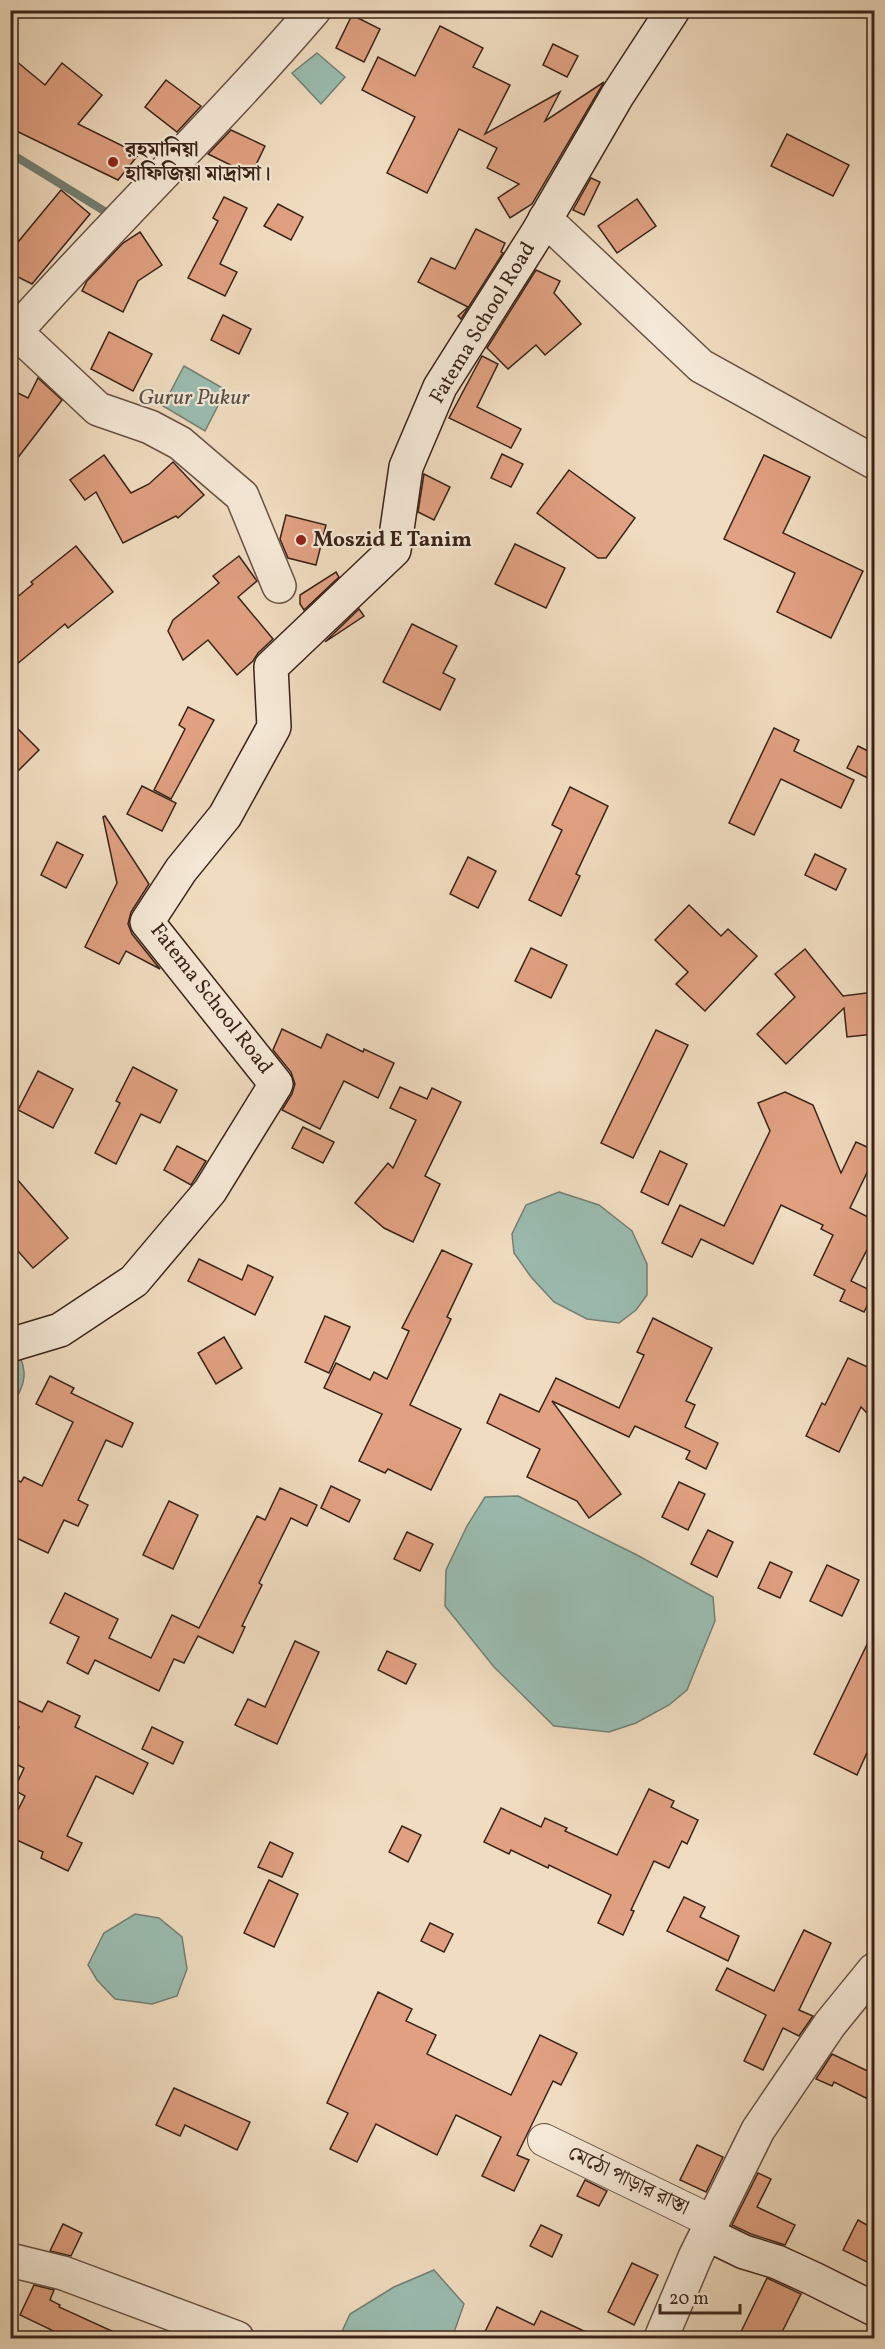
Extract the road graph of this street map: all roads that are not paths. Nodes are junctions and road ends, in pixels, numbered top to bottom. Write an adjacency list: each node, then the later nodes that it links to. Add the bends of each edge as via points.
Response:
1 (314, 10): 4 (street, via 257,76)
2 (672, 10): 3 (street, Fatema School Road)
3 (546, 219): 5 (street, via 701,366); 7 (street, Fatema School Road, via 440,387 406,467 394,550 271,667 274,727 225,816 181,870 147,922 276,1084 210,1191 134,1281 60,1330)
4 (13, 335): 6 (street, via 98,409 150,427 180,443 242,496)
5 (874, 462)
6 (279, 586)
7 (10, 1345)
8 (874, 1970): 10 (street, via 830,2024 758,2130)
9 (544, 2140): 10 (street, মেঠো পাড়ার রাস্তা)
10 (710, 2228): 12 (street, via 744,2252 814,2278); 14 (street)
11 (10, 2260): 13 (street, via 63,2273)
12 (874, 2309)
13 (223, 2336)
14 (661, 2338)

